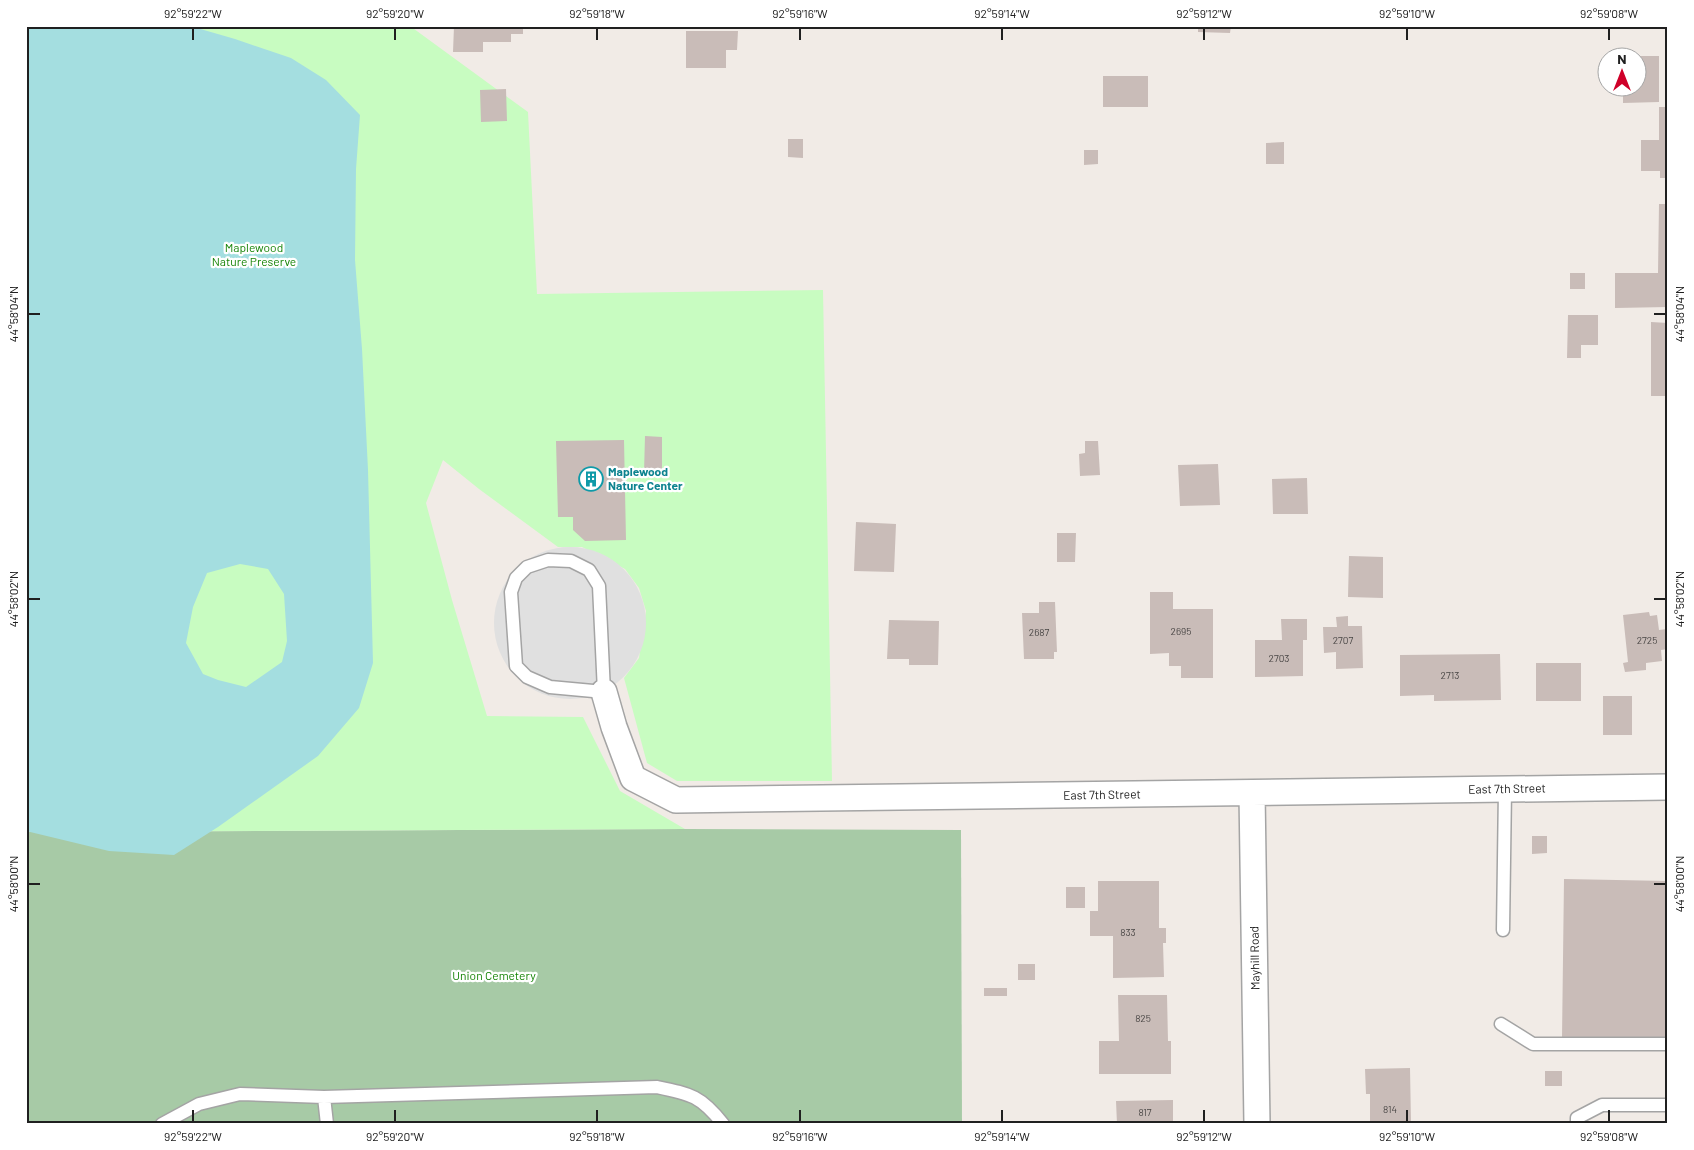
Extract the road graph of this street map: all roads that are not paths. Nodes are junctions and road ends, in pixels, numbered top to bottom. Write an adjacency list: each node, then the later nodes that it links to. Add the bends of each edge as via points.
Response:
1 (604, 692): 1 (lane, via 599,586 589,570 571,561 548,560 527,567 516,578 511,592 516,666 527,677 550,687); 4 (street, East 7th Street, via 633,778 676,800)
2 (1668, 787): 3 (street, East 7th Street)
3 (1505, 789): 4 (street, East 7th Street); 5 (lane)
4 (1252, 793): 13 (street, Mayhill Road)
5 (1503, 930)
6 (1501, 1024): 7 (lane, via 1533,1044)
7 (1668, 1044)
8 (324, 1097): 10 (lane, via 240,1094 198,1104); 11 (lane); 12 (lane, via 657,1087 687,1093 709,1107)
9 (1668, 1105): 14 (lane, via 1602,1105 1577,1118)
10 (162, 1124)
11 (327, 1124)
12 (723, 1124)
13 (1257, 1124)
14 (1577, 1124)

